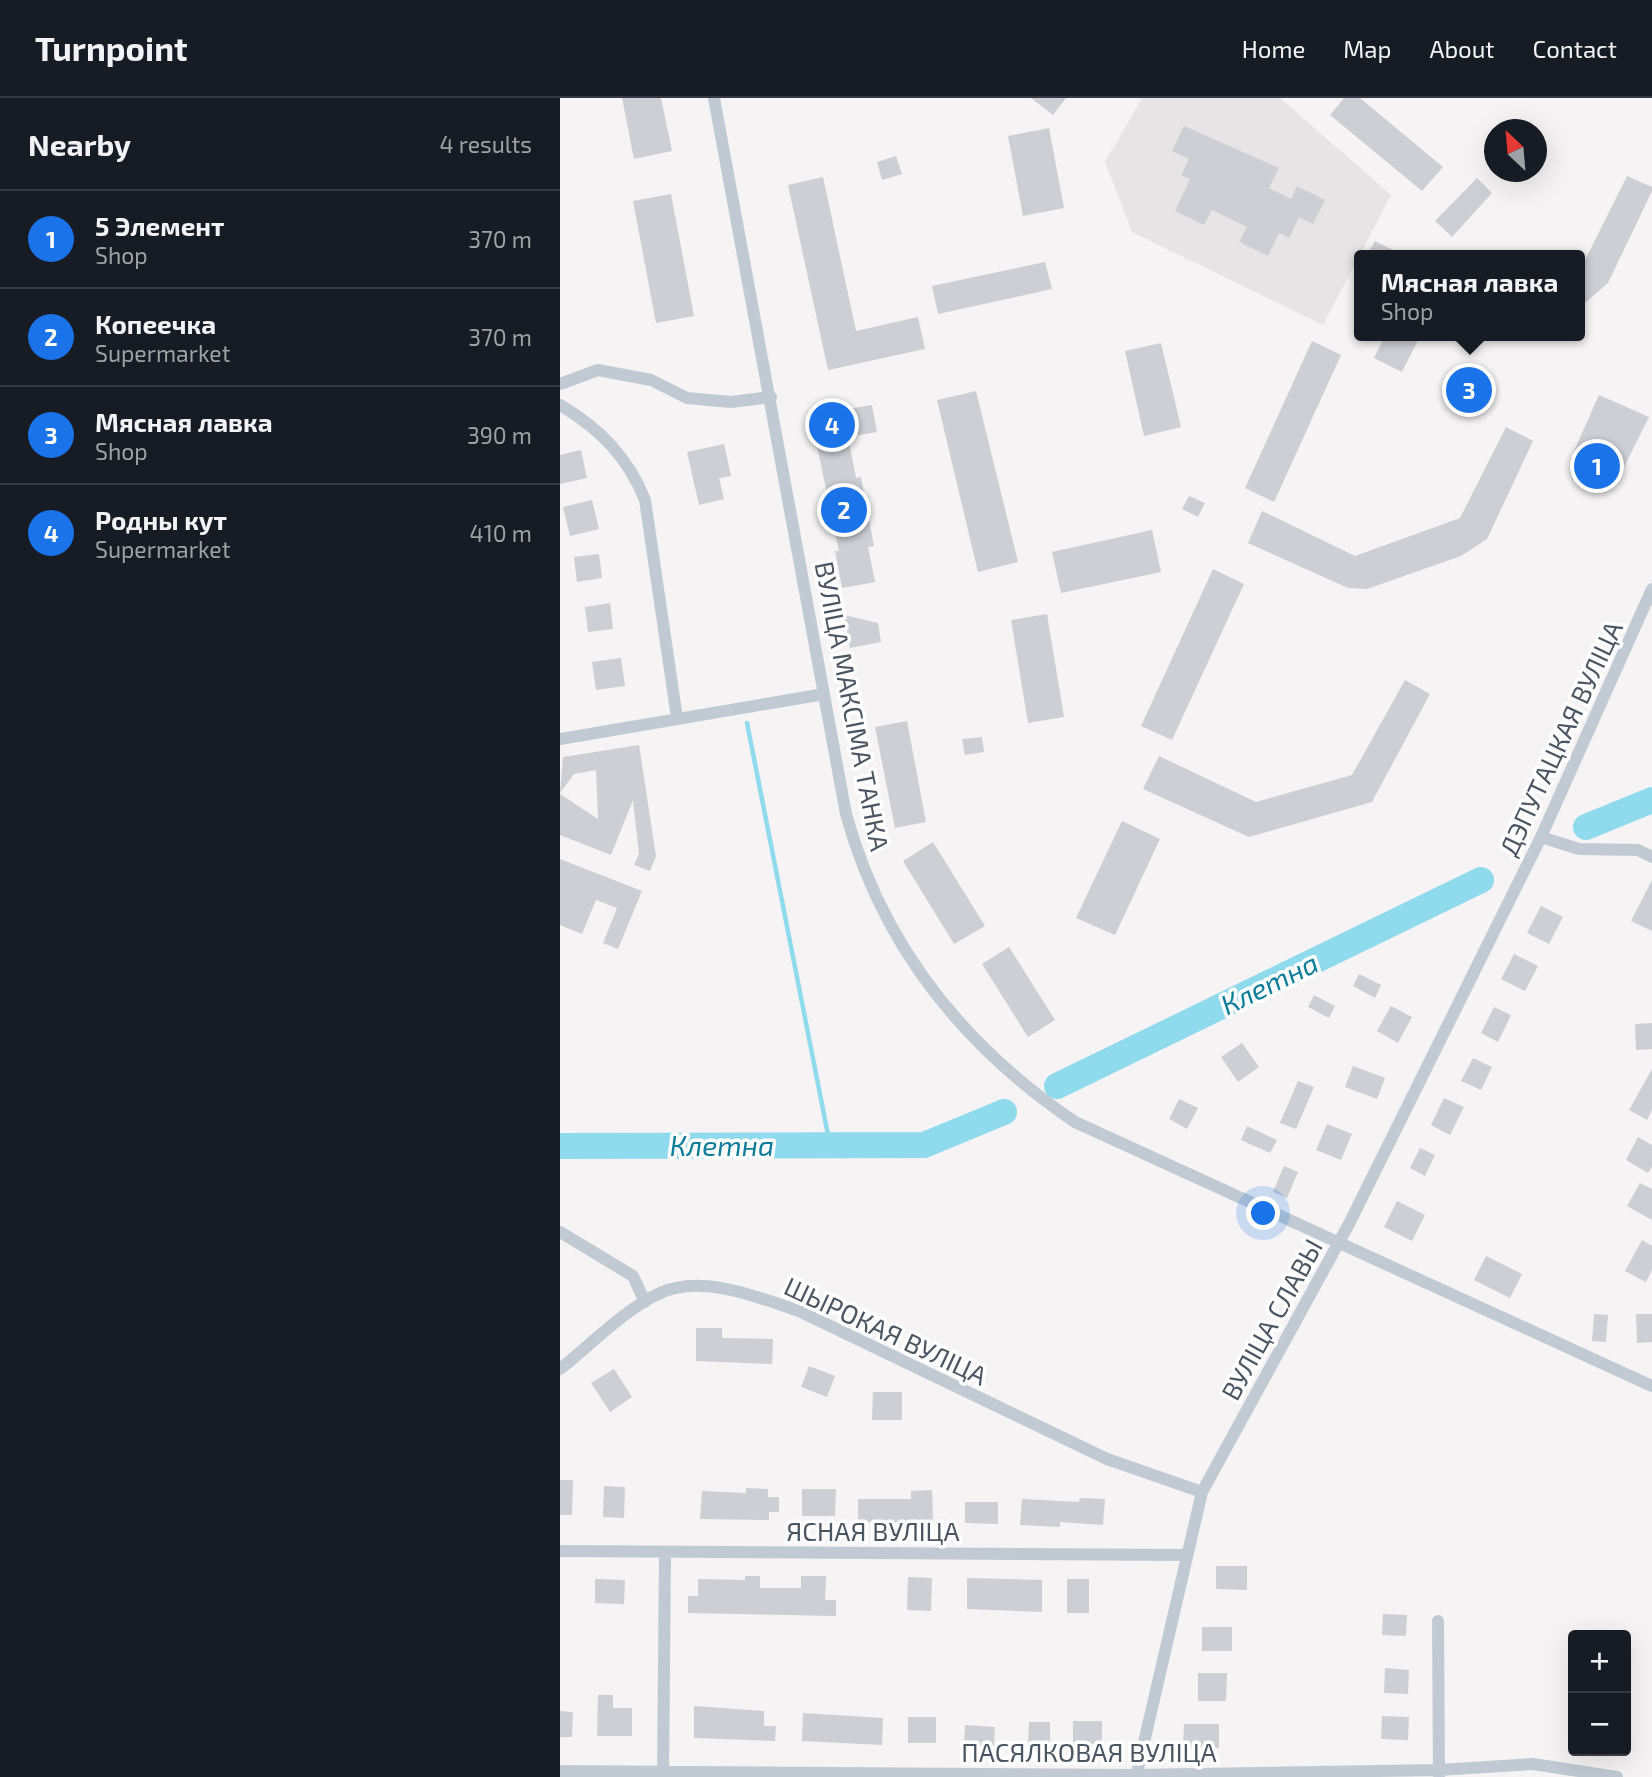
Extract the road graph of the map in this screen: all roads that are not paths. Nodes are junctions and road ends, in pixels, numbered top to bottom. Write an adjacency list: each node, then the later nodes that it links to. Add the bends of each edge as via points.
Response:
1 (714, 98): 3 (street, ВУЛІЦА МАКСІМА ТАНКА)
2 (560, 384): 3 (street, via 598,370 651,380 687,398 731,402)
3 (771, 397): 6 (street, ВУЛІЦА МАКСІМА ТАНКА)
4 (560, 405): 7 (street, via 588,421 613,445 636,477 645,500)
5 (1652, 589): 9 (street, ДЭПУТАЦКАЯ ВУЛІЦА)
6 (824, 694): 7 (street); 13 (street, ВУЛІЦА МАКСІМА ТАНКА, via 856,850 886,919 926,981 974,1041 1015,1079 1075,1122)
7 (677, 718): 8 (street)
8 (560, 739)
9 (1541, 837): 10 (street, via 1579,849 1626,848); 11 (street, ДЭПУТАЦКАЯ ВУЛІЦА)
10 (1652, 857)
11 (1507, 904): 13 (street, ВУЛІЦА СЛАВЫ)
12 (560, 1232): 14 (street, via 633,1276)
13 (1339, 1244): 16 (street, ВУЛІЦА МАКСІМА ТАНКА); 17 (street, ВУЛІЦА СЛАВЫ)
14 (645, 1302): 15 (street, ШЫРОКАЯ ВУЛІЦА); 17 (street, ШЫРОКАЯ ВУЛІЦА, via 679,1288 708,1287 799,1311 1107,1459)
15 (560, 1369)
16 (1652, 1387)
17 (1202, 1492): 20 (street, ВУЛІЦА СЛАВЫ)
18 (560, 1551): 19 (street, ЯСНАЯ ВУЛІЦА)
19 (664, 1553): 20 (street, ЯСНАЯ ВУЛІЦА); 24 (street)
20 (1186, 1555): 25 (street, ВУЛІЦА СЛАВЫ)
21 (1438, 1621): 23 (street)
22 (560, 1771): 24 (street, ПАСЯЛКОВАЯ ВУЛІЦА)
23 (1439, 1773): 25 (street, ПАСЯЛКОВАЯ ВУЛІЦА); 26 (street, ПАСЯЛКОВАЯ ВУЛІЦА, via 1533,1764)
24 (663, 1774): 25 (street, ПАСЯЛКОВАЯ ВУЛІЦА)
25 (1136, 1776)
26 (1617, 1777)

